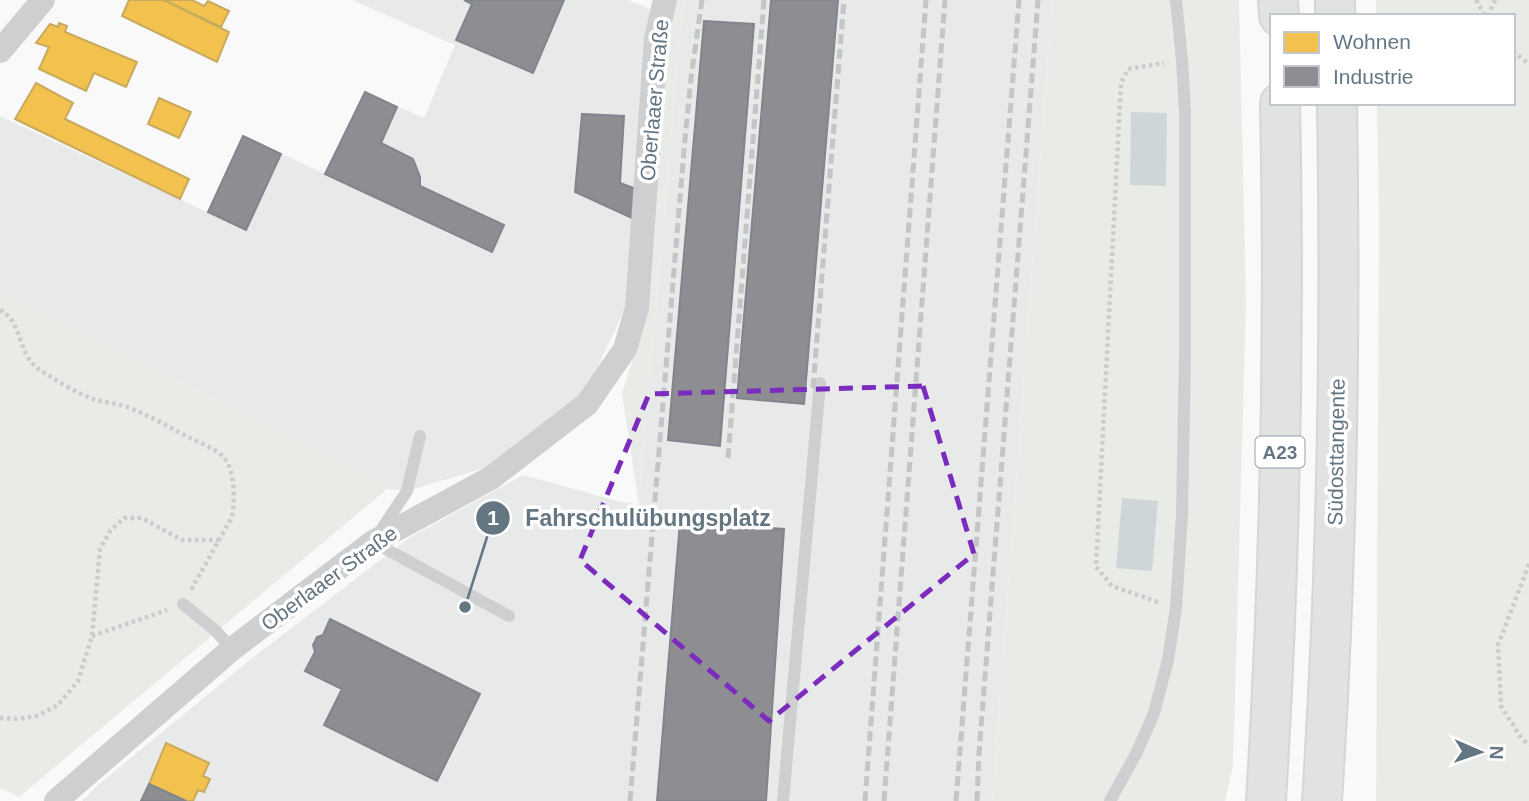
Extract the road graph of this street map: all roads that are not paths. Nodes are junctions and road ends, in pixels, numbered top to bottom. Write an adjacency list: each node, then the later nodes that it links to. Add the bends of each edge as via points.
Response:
1 (43, 0): 4 (street)
2 (665, 0): 9 (street, Oberlaaer Straße, via 656,39 637,308 625,349 587,404 523,454 491,478)
3 (1175, 0): 15 (lane, via 1185,112 1185,354 1176,608 1154,713)
4 (0, 51)
5 (1280, 105): 16 (highway, A23, via 1278,551)
6 (1337, 105): 17 (highway, Südosttangente / A23, via 1338,368)
7 (820, 383): 14 (lane)
8 (421, 436): 9 (lane, via 407,491)
9 (373, 542): 11 (lane); 12 (street, Oberlaaer Straße)
10 (183, 604): 12 (lane)
11 (509, 615)
12 (232, 649): 13 (street, Oberlaaer Straße)
13 (56, 801)
14 (783, 801)
15 (1110, 801)
16 (1266, 801)
17 (1322, 801)

